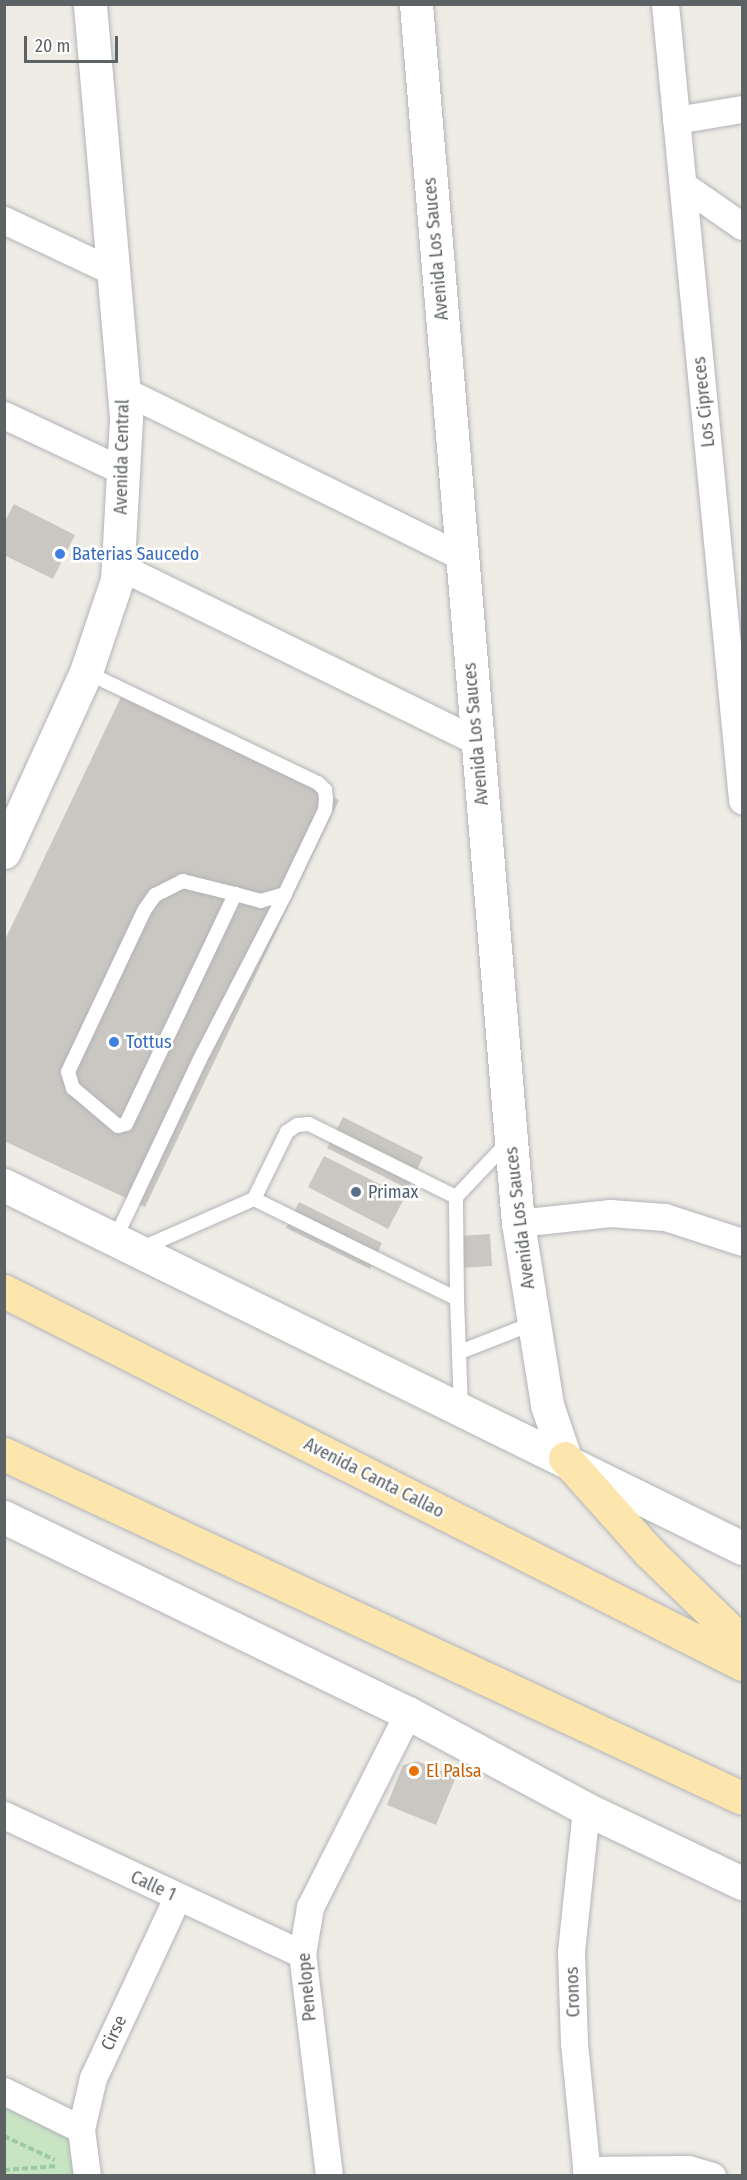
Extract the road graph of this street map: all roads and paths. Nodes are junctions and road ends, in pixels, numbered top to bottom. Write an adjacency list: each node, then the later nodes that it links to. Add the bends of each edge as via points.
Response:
1 (90, 4): 9 (street, Avenida Central)
2 (417, 4): 13 (street, Avenida Los Sauces)
3 (665, 4): 5 (street, Los Cipreces)
4 (742, 109): 5 (street)
5 (676, 120): 6 (street, Los Cipreces)
6 (683, 185): 8 (street); 17 (street, Los Cipreces)
7 (4, 220): 9 (street)
8 (742, 226)
9 (114, 272): 10 (street, Avenida Central)
10 (123, 390): 12 (street, Avenida Central); 13 (street)
11 (4, 415): 12 (street)
12 (124, 472): 14 (street, Avenida Central)
13 (460, 556): 16 (street, Avenida Los Sauces)
14 (117, 566): 15 (street, Avenida Central, via 117,580); 16 (street)
15 (86, 672): 19 (street, Avenida Central); 22 (lane, via 318,783 325,790 325,810)
16 (476, 741): 23 (street, Avenida Los Sauces)
17 (742, 771): 18 (street, Los Cipreces)
18 (742, 800)
19 (12, 815): 20 (street, Avenida Central)
20 (4, 852)
21 (235, 894): 21 (lane, via 126,1124 118,1126 73,1088 68,1072 144,911 155,895 183,881); 22 (lane, via 261,901)
22 (285, 894): 29 (lane, via 200,1059)
23 (511, 1140): 25 (lane); 27 (street, Avenida Los Sauces)
24 (4, 1185): 29 (street)
25 (456, 1197): 26 (lane, via 309,1124 297,1125 287,1132); 31 (lane)
26 (254, 1198): 29 (lane); 31 (lane)
27 (518, 1223): 28 (street, via 610,1212 665,1217); 32 (street, Avenida Los Sauces)
28 (742, 1242)
29 (126, 1245): 34 (street)
30 (4, 1291): 40 (main road, Avenida Canta Callao)
31 (457, 1299): 33 (lane)
32 (534, 1323): 33 (lane); 36 (street, Avenida Los Sauces, via 547,1405)
33 (460, 1352): 34 (lane)
34 (461, 1408): 36 (street)
35 (4, 1454): 42 (main road)
36 (565, 1458): 38 (street); 39 (main road, via 650,1553)
37 (4, 1517): 41 (street)
38 (742, 1548)
39 (742, 1641)
40 (742, 1664)
41 (408, 1713): 43 (street); 47 (street, Penelope, via 310,1907)
42 (742, 1798)
43 (586, 1809): 45 (street); 52 (street, Cronos, via 571,1952 574,2043)
44 (4, 1815): 46 (street, Calle 1)
45 (742, 1883)
46 (177, 1898): 47 (street, Calle 1); 49 (street, Cirse, via 93,2078)
47 (302, 1954): 54 (street, Penelope)
48 (4, 2091): 49 (street)
49 (81, 2129): 53 (street, Cirse)
50 (4, 2136): 51 (path, via 67,2166)
51 (4, 2170)
52 (586, 2173): 55 (street, via 688,2169)
53 (87, 2175)
54 (329, 2175)
55 (712, 2175)

